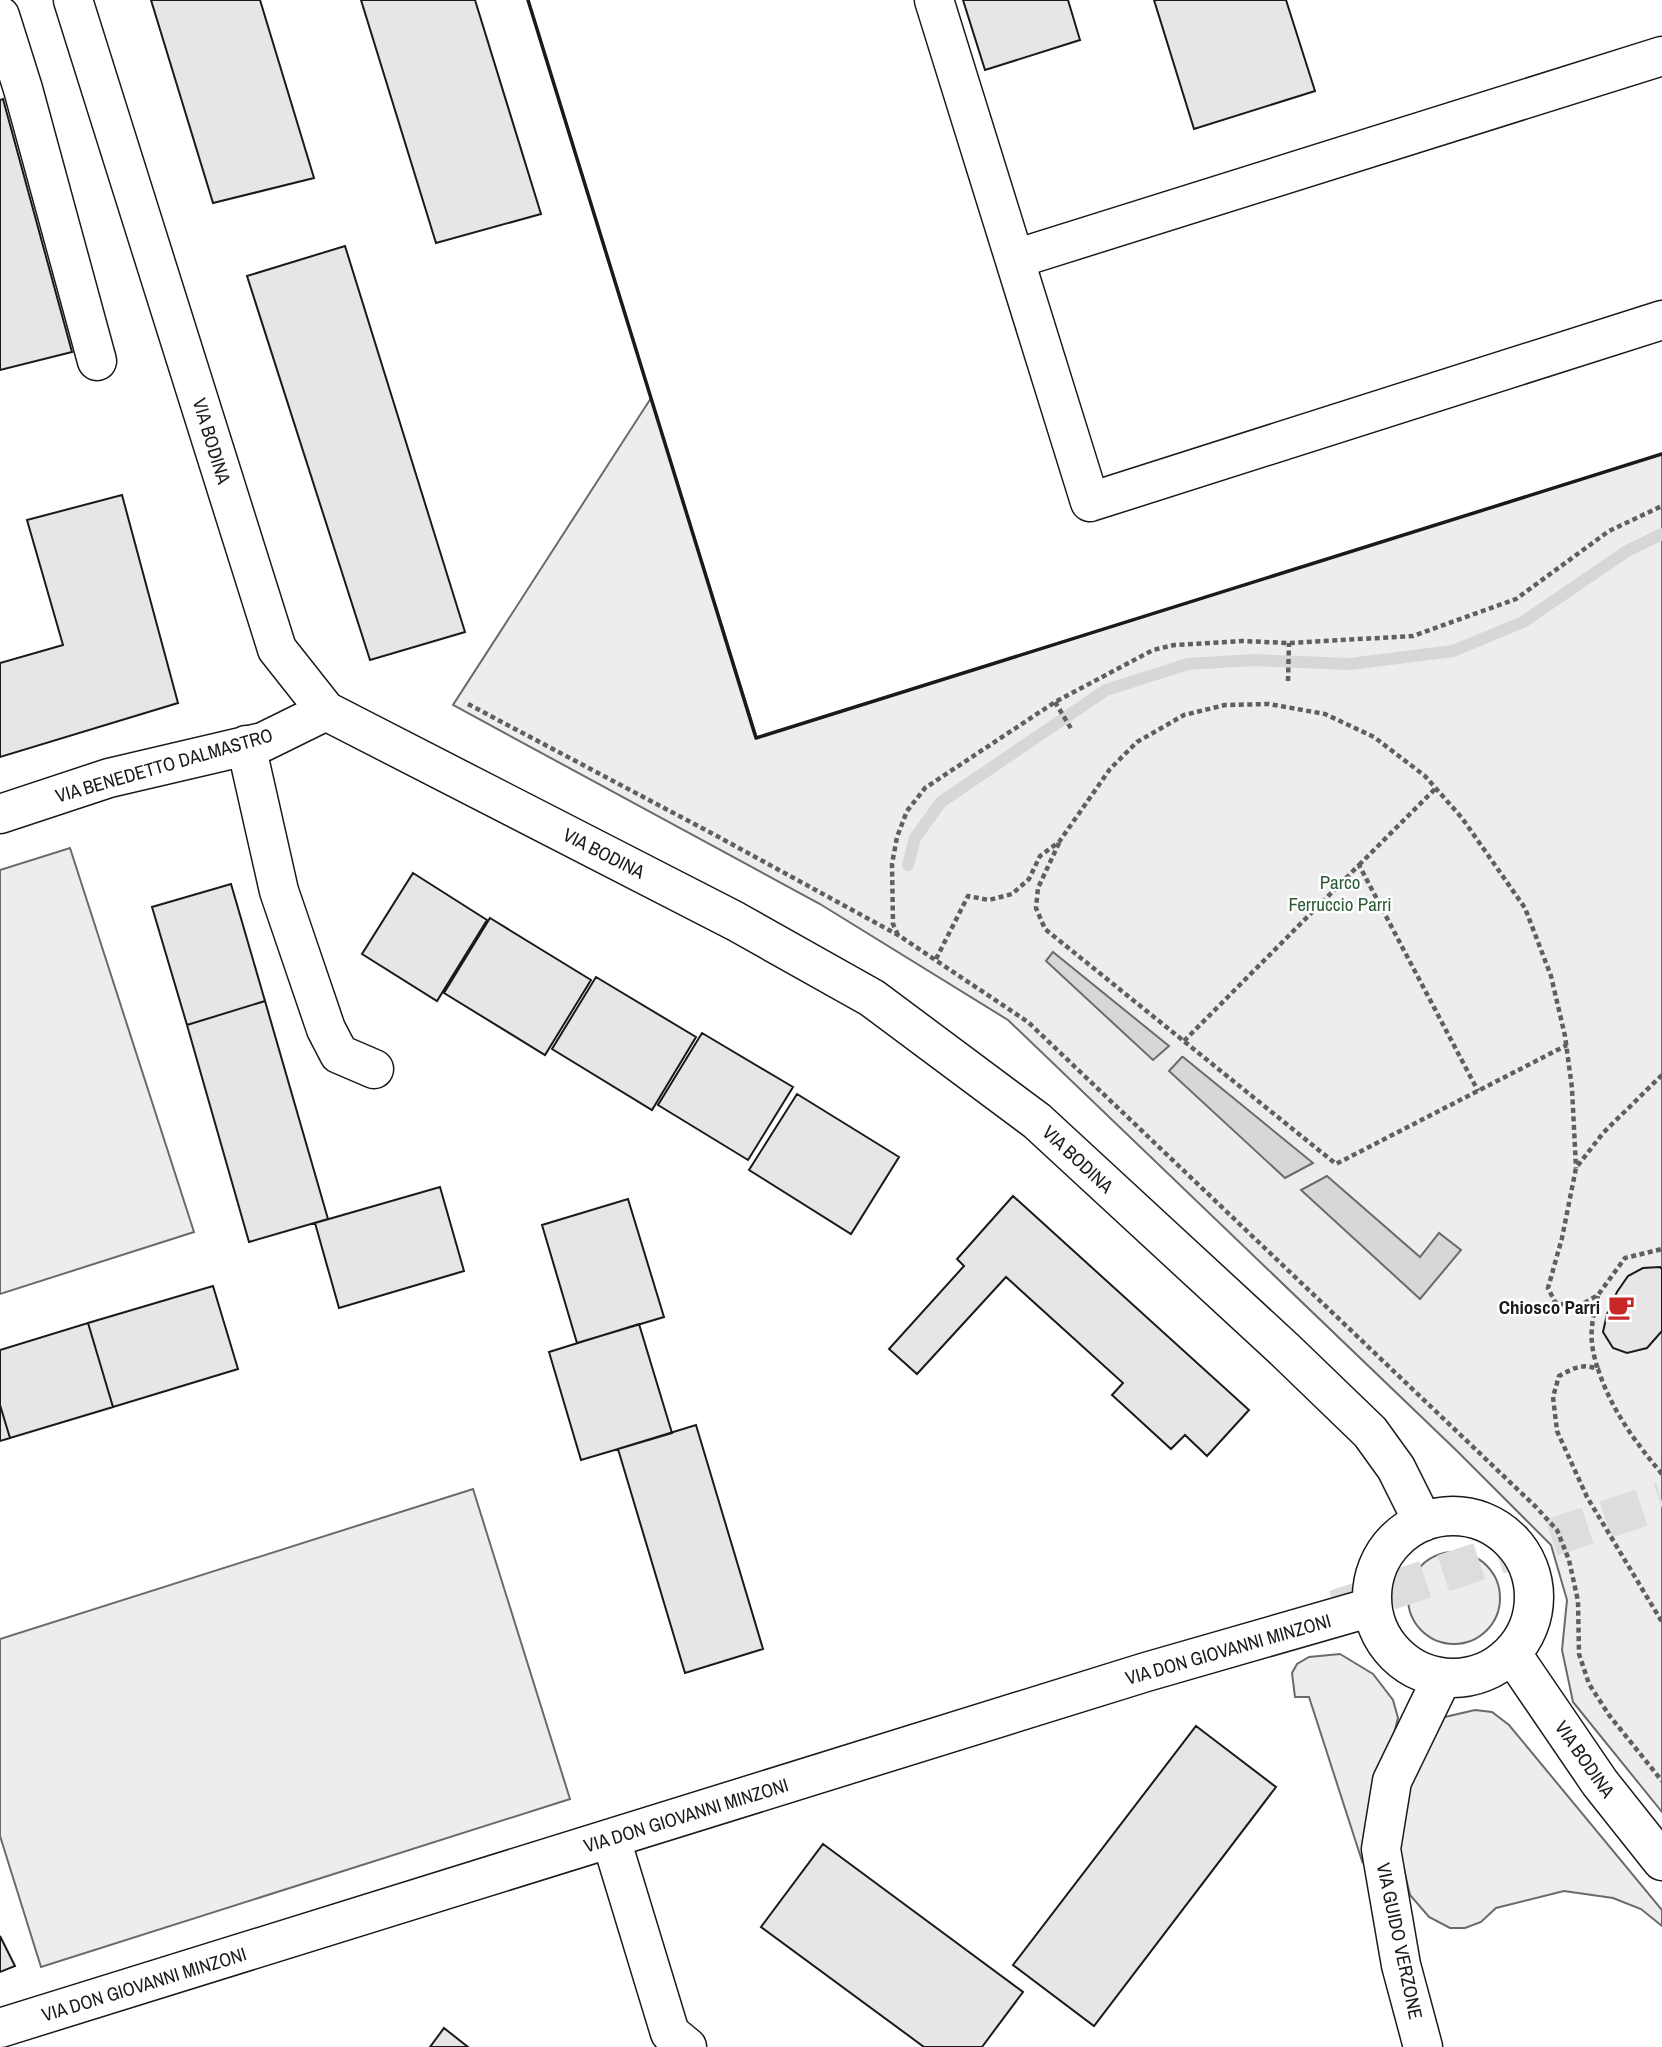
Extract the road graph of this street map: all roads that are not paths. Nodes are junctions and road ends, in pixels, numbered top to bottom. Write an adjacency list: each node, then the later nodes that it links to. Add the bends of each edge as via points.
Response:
1 (73, 0): 8 (street, VIA BODINA, via 277,649)
2 (934, 0): 5 (street)
3 (0, 16): 7 (street)
4 (1662, 56): 5 (street)
5 (1015, 259): 6 (street, via 1090,502)
6 (1662, 320)
7 (97, 361)
8 (326, 711): 9 (street, VIA BENEDETTO DALMASTRO); 12 (street, VIA BODINA, via 735,921 872,998 1037,1121 1285,1350 1370,1432 1396,1468)
9 (246, 745): 10 (street, VIA BENEDETTO DALMASTRO, via 109,778); 11 (street, via 279,891 326,1029 339,1054)
10 (0, 814)
11 (373, 1069)
12 (1423, 1522): 13 (street, via 1402,1534 1384,1555 1374,1580); 14 (street, via 1447,1516 1472,1518 1495,1527 1514,1542 1527,1562 1534,1586 1534,1611)
13 (1373, 1607): 15 (street, via 1380,1633 1395,1655 1417,1670); 16 (street, VIA DON GIOVANNI MINZONI, via 1146,1672)
14 (1512, 1654): 15 (street, via 1468,1678); 17 (street, VIA BODINA, via 1600,1783)
15 (1442, 1678): 20 (street, VIA GUIDO VERZONE, via 1392,1781 1381,1849 1401,1965)
16 (611, 1839): 18 (street, VIA DON GIOVANNI MINZONI); 19 (street, via 670,2033)
17 (1662, 1861)
18 (0, 2028)
19 (687, 2047)
20 (1423, 2047)

